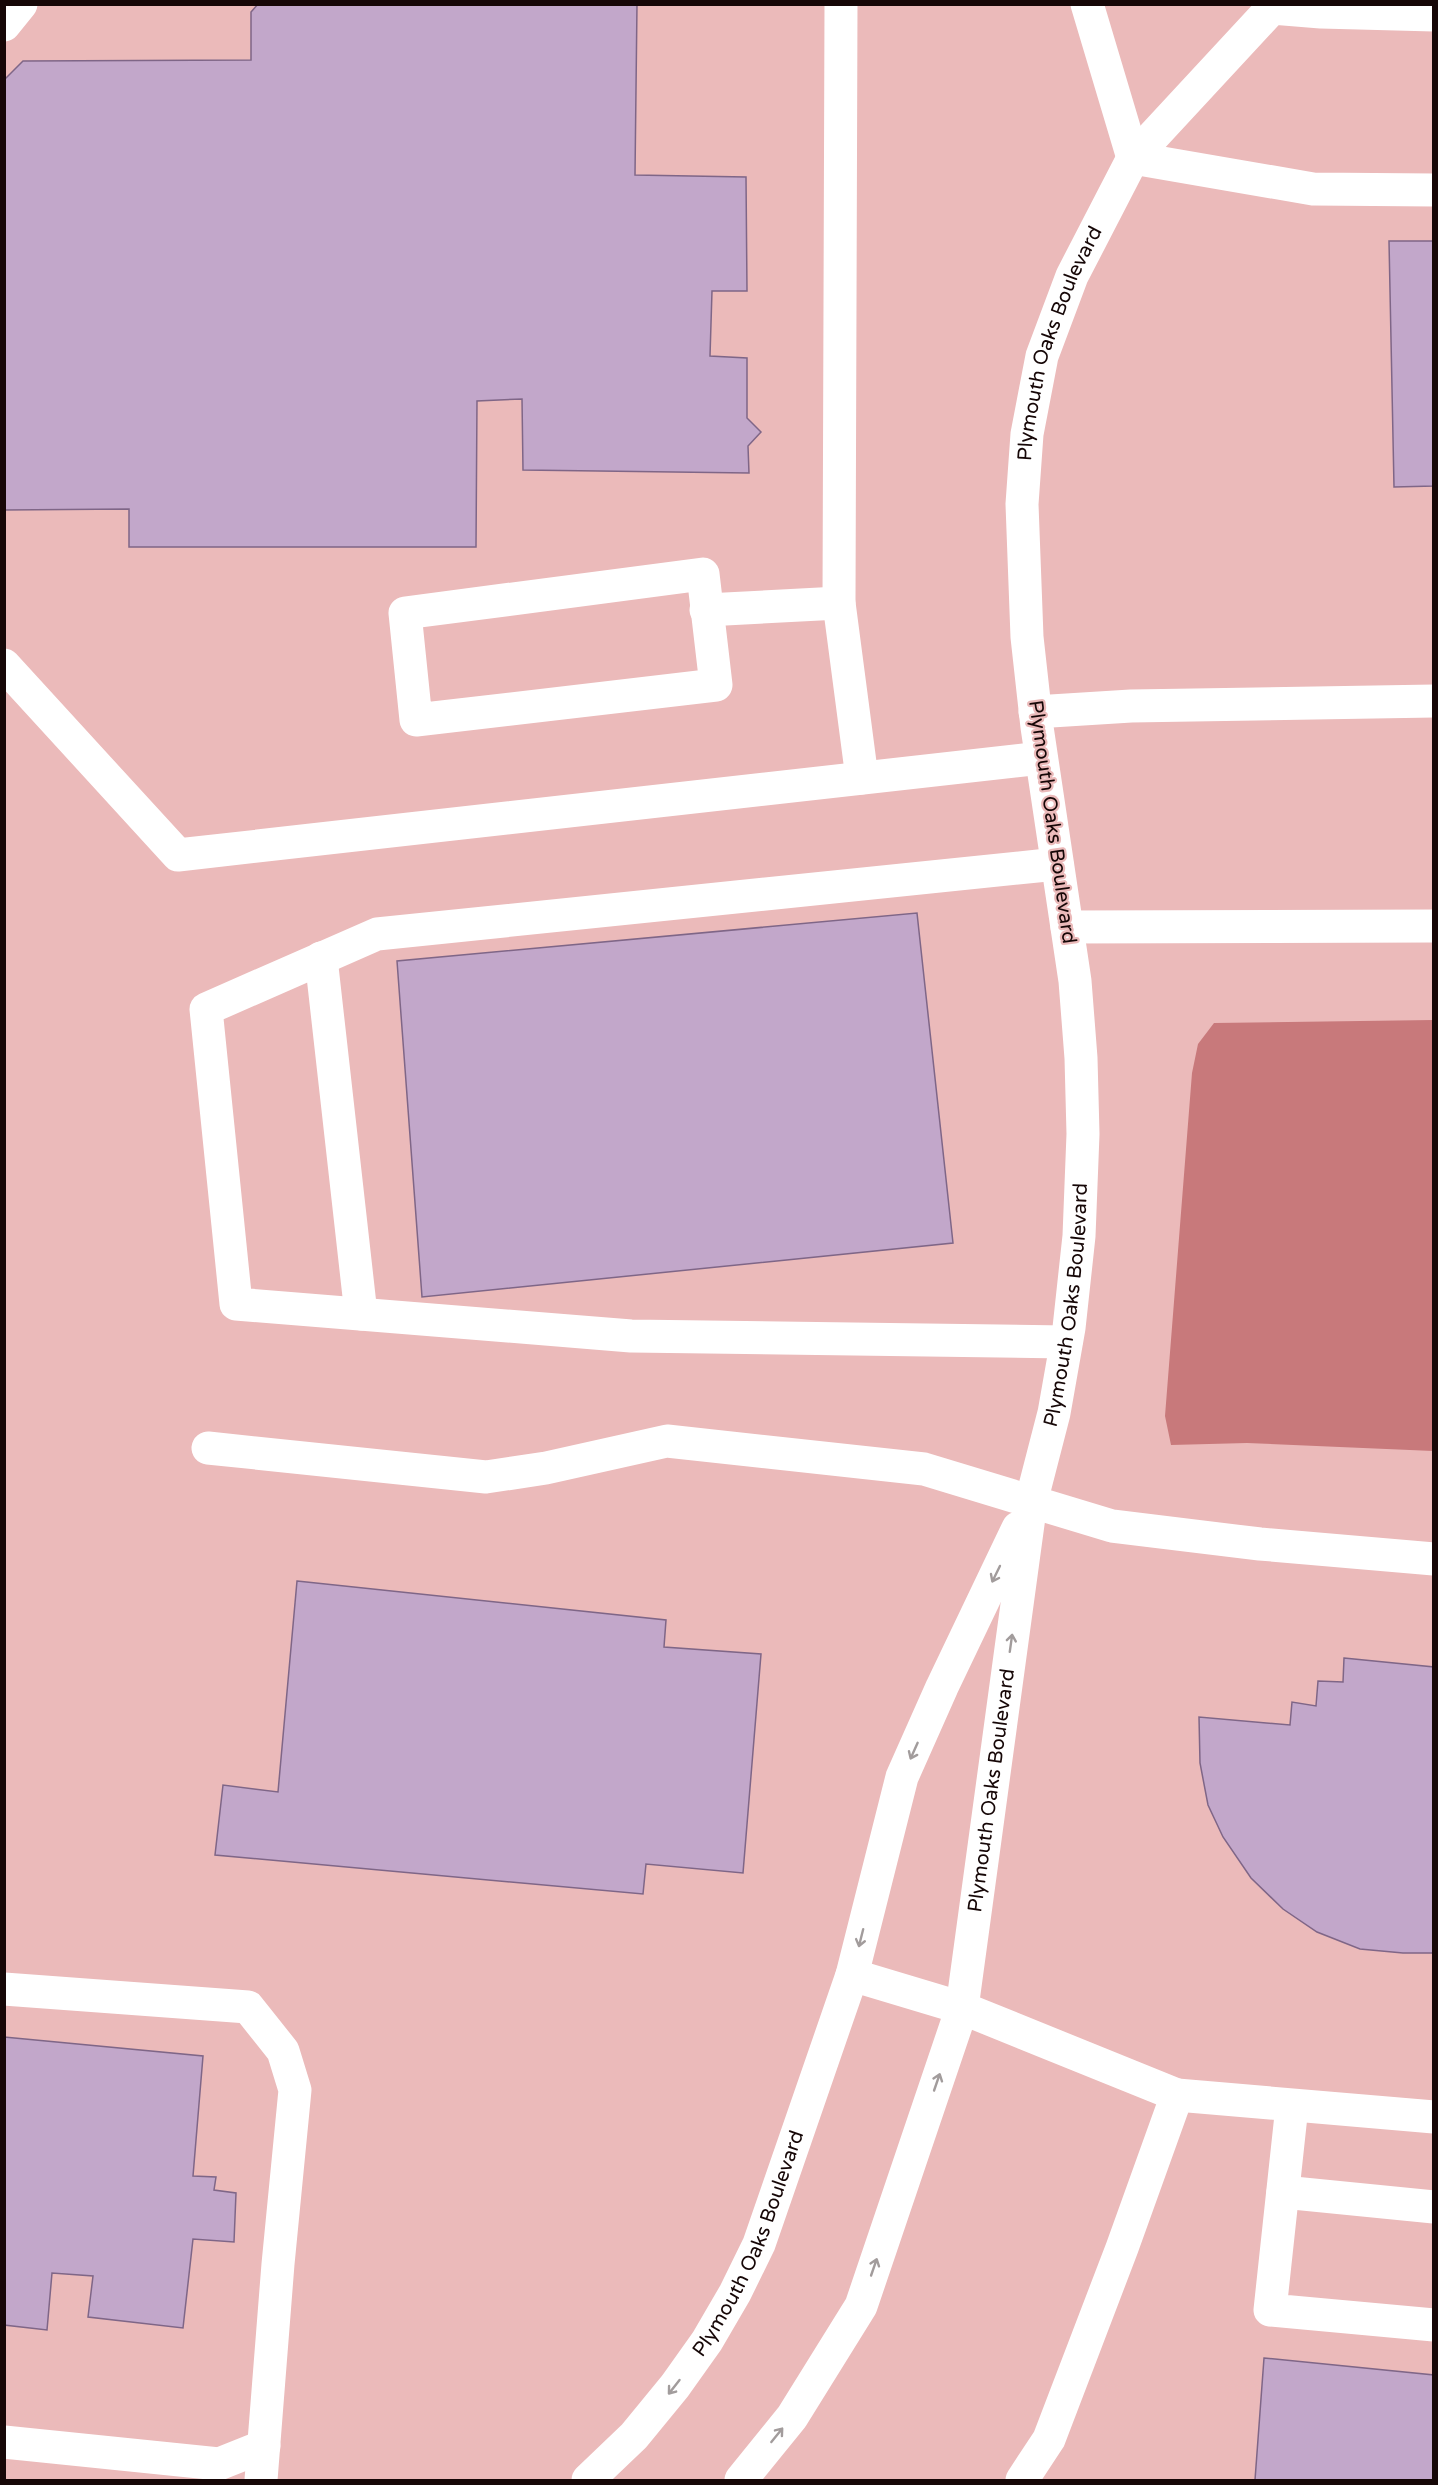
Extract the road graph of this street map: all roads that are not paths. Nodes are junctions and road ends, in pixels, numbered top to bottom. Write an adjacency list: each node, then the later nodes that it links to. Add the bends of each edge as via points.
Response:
1 (21, 4): 7 (street)
2 (841, 4): 10 (street)
3 (1087, 4): 8 (street)
4 (1270, 6): 5 (street); 8 (street, Plymouth Oaks Boulevard)
5 (1344, 9): 6 (street)
6 (1434, 15)
7 (4, 25)
8 (1133, 158): 9 (street, via 1314,189); 14 (street, Plymouth Oaks Boulevard, via 1069,286 1042,356 1027,434 1022,515 1027,637)
9 (1434, 190)
10 (839, 603): 11 (street); 16 (street)
11 (706, 610): 11 (street, via 703,574 405,613 416,720 716,685)
12 (4, 665): 16 (street, via 178,855)
13 (1434, 701): 14 (street, via 1131,706)
14 (1035, 712): 15 (street, Plymouth Oaks Boulevard)
15 (1041, 758): 16 (street); 17 (street, Plymouth Oaks Boulevard)
16 (862, 778)
17 (1057, 864): 19 (street, Plymouth Oaks Boulevard); 20 (street, via 377,934)
18 (1434, 926): 19 (street)
19 (1067, 927): 22 (street, Plymouth Oaks Boulevard, via 1078,1014 1083,1134 1079,1236)
20 (321, 958): 21 (street); 21 (street, via 206,1009 236,1304)
21 (362, 1314): 22 (street, via 631,1336)
22 (1066, 1342): 24 (street, Plymouth Oaks Boulevard, via 1054,1413)
23 (208, 1448): 24 (street, via 486,1477 667,1441 924,1469)
24 (1030, 1503): 25 (street, via 1112,1526); 26 (street, Plymouth Oaks Boulevard, one-way to 26, via 902,1777); 28 (street, Plymouth Oaks Boulevard, one-way to 24)
25 (1434, 1559)
26 (852, 1975): 28 (street); 38 (street, Plymouth Oaks Boulevard, one-way to 38, via 759,2244 735,2293 675,2386 634,2436)
27 (4, 1989): 36 (street, via 248,2007 283,2051 295,2090)
28 (962, 2008): 29 (street); 39 (street, Plymouth Oaks Boulevard, one-way to 28, via 792,2417 861,2306)
29 (1177, 2096): 30 (street); 40 (street, via 1049,2439)
30 (1292, 2106): 31 (street); 32 (street)
31 (1434, 2117)
32 (1282, 2192): 33 (street); 34 (street, via 1270,2310)
33 (1434, 2207)
34 (1434, 2325)
35 (4, 2442): 36 (street, via 219,2464)
36 (264, 2446): 37 (street)
37 (261, 2481)
38 (588, 2481)
39 (741, 2481)
40 (1022, 2481)

